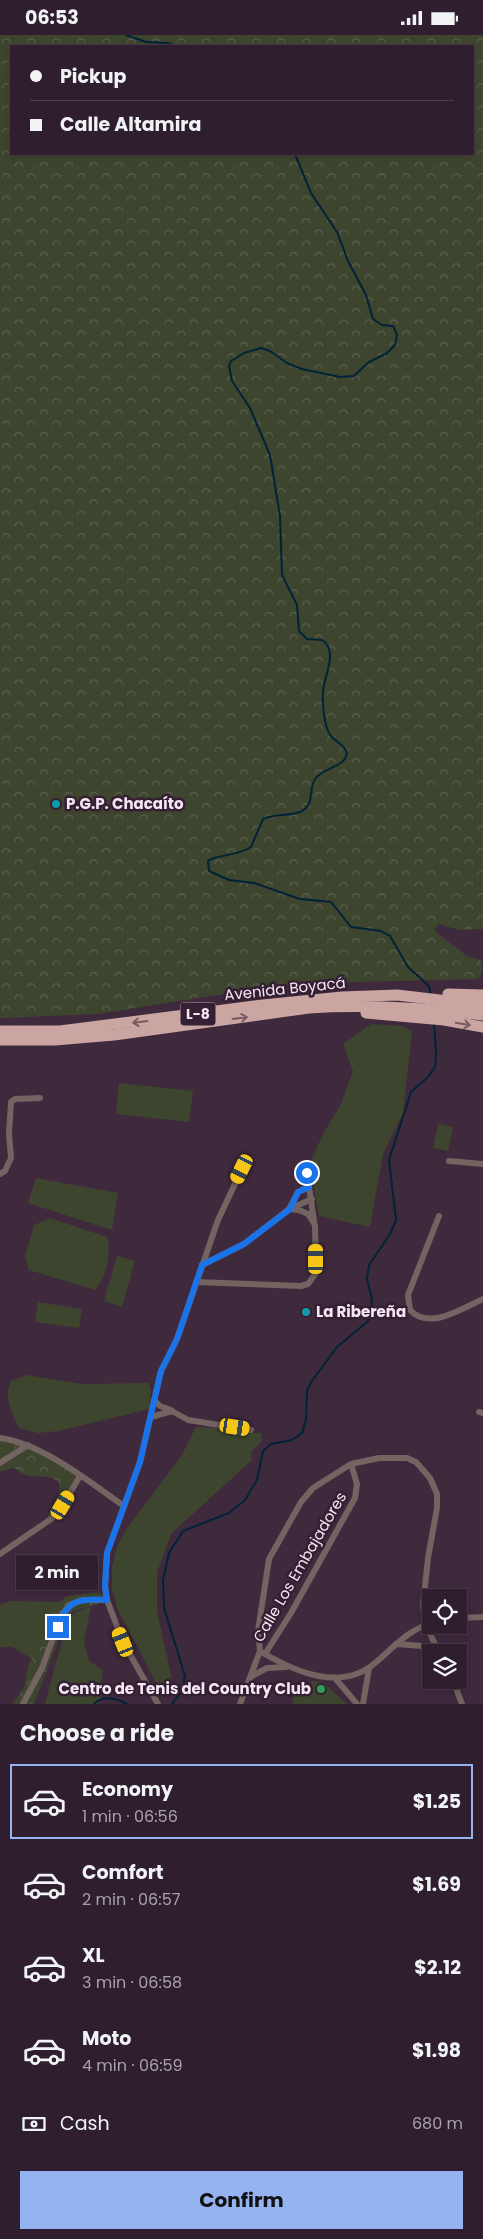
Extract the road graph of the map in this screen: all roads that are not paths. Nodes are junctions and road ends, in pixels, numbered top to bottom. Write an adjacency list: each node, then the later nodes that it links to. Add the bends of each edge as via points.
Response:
1 (483, 995): 4 (highway)
2 (416, 1004): 4 (highway); 4 (highway); 7 (highway, Avenida Boyacá / L-8, one-way to 7, via 397,995 287,1002 60,1031); 8 (highway, Avenida Boyacá / L-8, one-way to 2, via 55,1040 309,1008 354,1005 369,1013)
3 (483, 1005): 4 (highway)
4 (443, 1006): 5 (highway); 6 (highway, one-way to 6)
5 (483, 1015)
6 (483, 1027)
7 (0, 1031)
8 (0, 1039)
9 (40, 1098): 14 (street, via 11,1102 10,1158 5,1171)
10 (449, 1161): 11 (street)
11 (483, 1164)
12 (242, 1169): 20 (street)
13 (307, 1173): 15 (street)
14 (0, 1174)
15 (309, 1187): 16 (street); 17 (street, via 298,1192)
16 (312, 1199): 17 (street); 19 (street)
17 (290, 1209): 19 (street, via 308,1214); 20 (street, via 244,1244)
18 (439, 1216): 22 (street, via 408,1295 410,1311 428,1319 439,1318)
19 (315, 1225): 21 (street, via 316,1273 308,1284)
20 (202, 1265): 21 (street)
21 (196, 1282): 23 (street, via 177,1339 161,1371)
22 (483, 1299)
23 (154, 1400): 24 (street); 25 (street)
24 (172, 1411): 25 (street); 26 (street, via 188,1420)
25 (151, 1417): 32 (street, via 140,1462)
26 (251, 1430)
27 (0, 1438): 28 (street)
28 (28, 1445): 29 (street); 31 (street)
29 (0, 1463)
30 (351, 1464): 34 (street, via 379,1458 407,1458 423,1468 437,1494); 41 (street, Calle Los Embajadores, via 357,1484 355,1498 291,1613); 41 (street, via 313,1487 274,1549 267,1568 258,1631)
31 (80, 1476): 32 (street); 33 (street, via 51,1519)
32 (124, 1506): 35 (street, via 107,1553)
33 (0, 1554)
34 (424, 1589)
35 (107, 1600): 47 (street, via 81,1600 62,1614 42,1668); 48 (street, via 123,1642)
36 (483, 1617): 37 (street)
37 (467, 1618)
38 (422, 1626): 39 (street)
39 (396, 1644): 40 (street); 43 (street)
40 (422, 1648)
41 (263, 1652): 42 (street); 44 (street)
42 (289, 1667): 44 (street, via 267,1668); 45 (street)
43 (369, 1668): 45 (street); 51 (street)
44 (252, 1676): 49 (street)
45 (335, 1678): 50 (street)
46 (456, 1689): 52 (street)
47 (23, 1704)
48 (158, 1704)
49 (240, 1704)
50 (356, 1704)
51 (363, 1704)
52 (462, 1704)

